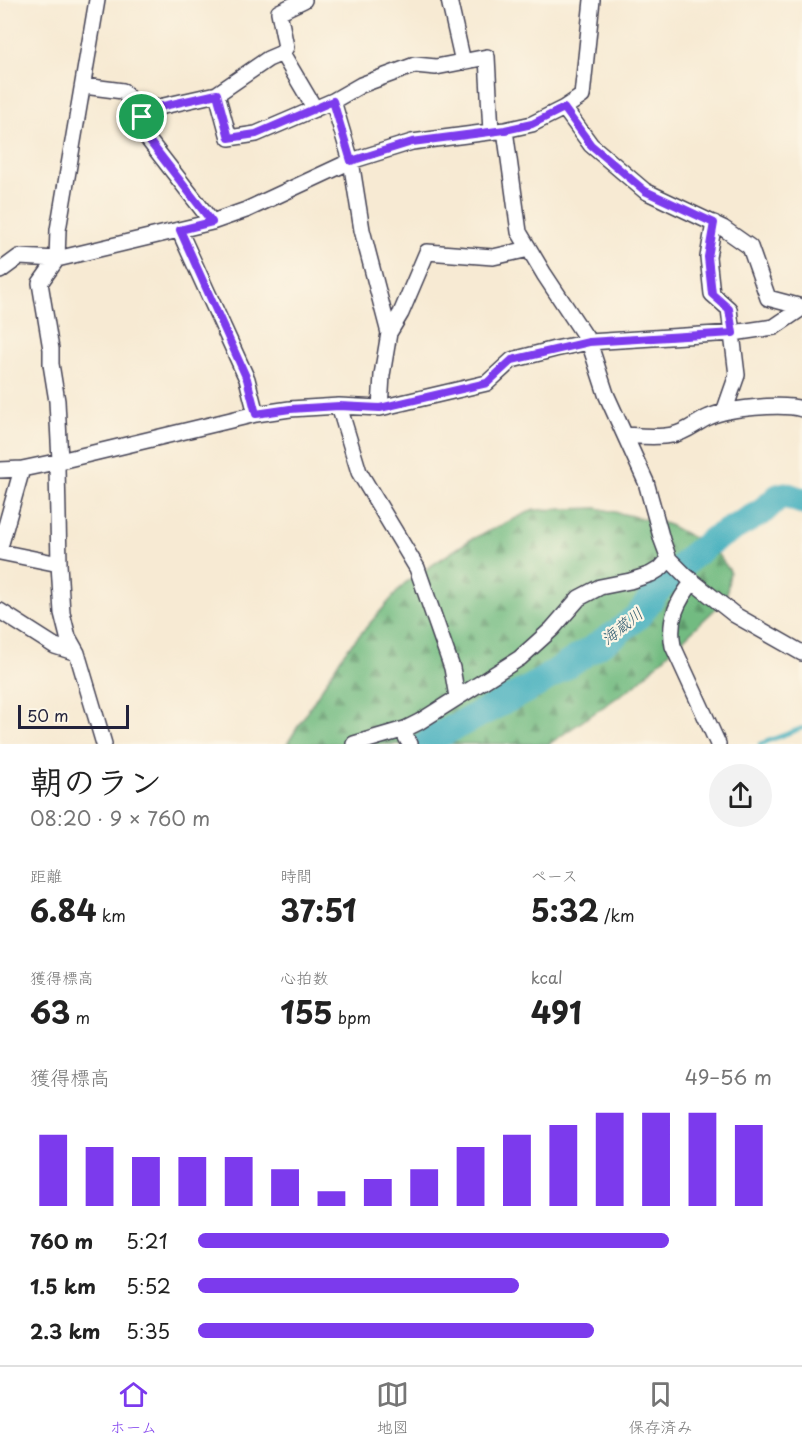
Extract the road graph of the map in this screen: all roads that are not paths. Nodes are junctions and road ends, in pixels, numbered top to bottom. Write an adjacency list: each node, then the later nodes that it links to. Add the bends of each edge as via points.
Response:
1 (97, 0): 7 (street)
2 (304, 0): 5 (street, via 279,12 286,47)
3 (450, 0): 6 (street)
4 (592, 0): 10 (street, via 582,96)
5 (282, 52): 8 (street); 11 (street)
6 (463, 62): 9 (street, via 436,67 415,64 361,85); 13 (street, via 487,57)
7 (84, 86): 12 (street, via 123,91); 19 (street, via 58,230)
8 (217, 94): 11 (street, via 229,138 256,134); 12 (street, via 150,109)
9 (333, 101): 11 (street); 14 (street)
10 (564, 108): 13 (street, via 532,124); 16 (street, via 591,145 645,191)
11 (315, 109)
12 (142, 117): 15 (street, via 147,138)
13 (498, 131): 14 (street, via 412,142); 18 (street, via 519,232)
14 (351, 161): 15 (street); 22 (street, via 362,230)
15 (212, 222): 17 (street)
16 (714, 223): 21 (street, via 750,247 768,298); 23 (street, via 708,257 712,294 729,309)
17 (180, 230): 19 (street); 29 (street, via 247,379)
18 (529, 249): 22 (street, via 493,257 427,252); 24 (street)
19 (57, 259): 20 (street, via 19,257); 31 (street, via 40,283 57,401)
20 (0, 271)
21 (802, 308): 23 (street, via 774,327)
22 (389, 333): 26 (street)
23 (733, 333): 24 (street); 28 (street, via 737,375)
24 (589, 342): 26 (street, via 512,360 487,383); 30 (street)
25 (339, 406): 26 (street); 29 (street); 42 (street, via 359,472 417,568 452,668)
26 (380, 408)
27 (802, 409): 28 (street)
28 (724, 412): 30 (street, via 674,435)
29 (256, 414): 31 (street)
30 (625, 435): 36 (street, via 646,482)
31 (60, 461): 32 (street); 37 (street)
32 (22, 469): 33 (street); 34 (street)
33 (0, 470)
34 (0, 547)
35 (0, 552): 37 (street)
36 (671, 561): 38 (street); 42 (street, via 651,574 600,587 579,598 520,658)
37 (59, 564): 40 (street, via 62,613)
38 (690, 580): 41 (street, via 735,615); 46 (street, via 675,609 671,637)
39 (0, 611): 40 (street, via 55,646)
40 (77, 653): 44 (street)
41 (802, 653)
42 (457, 697): 43 (street, via 419,722)
43 (406, 739): 45 (street)
44 (104, 744)
45 (354, 744)
46 (718, 744)

